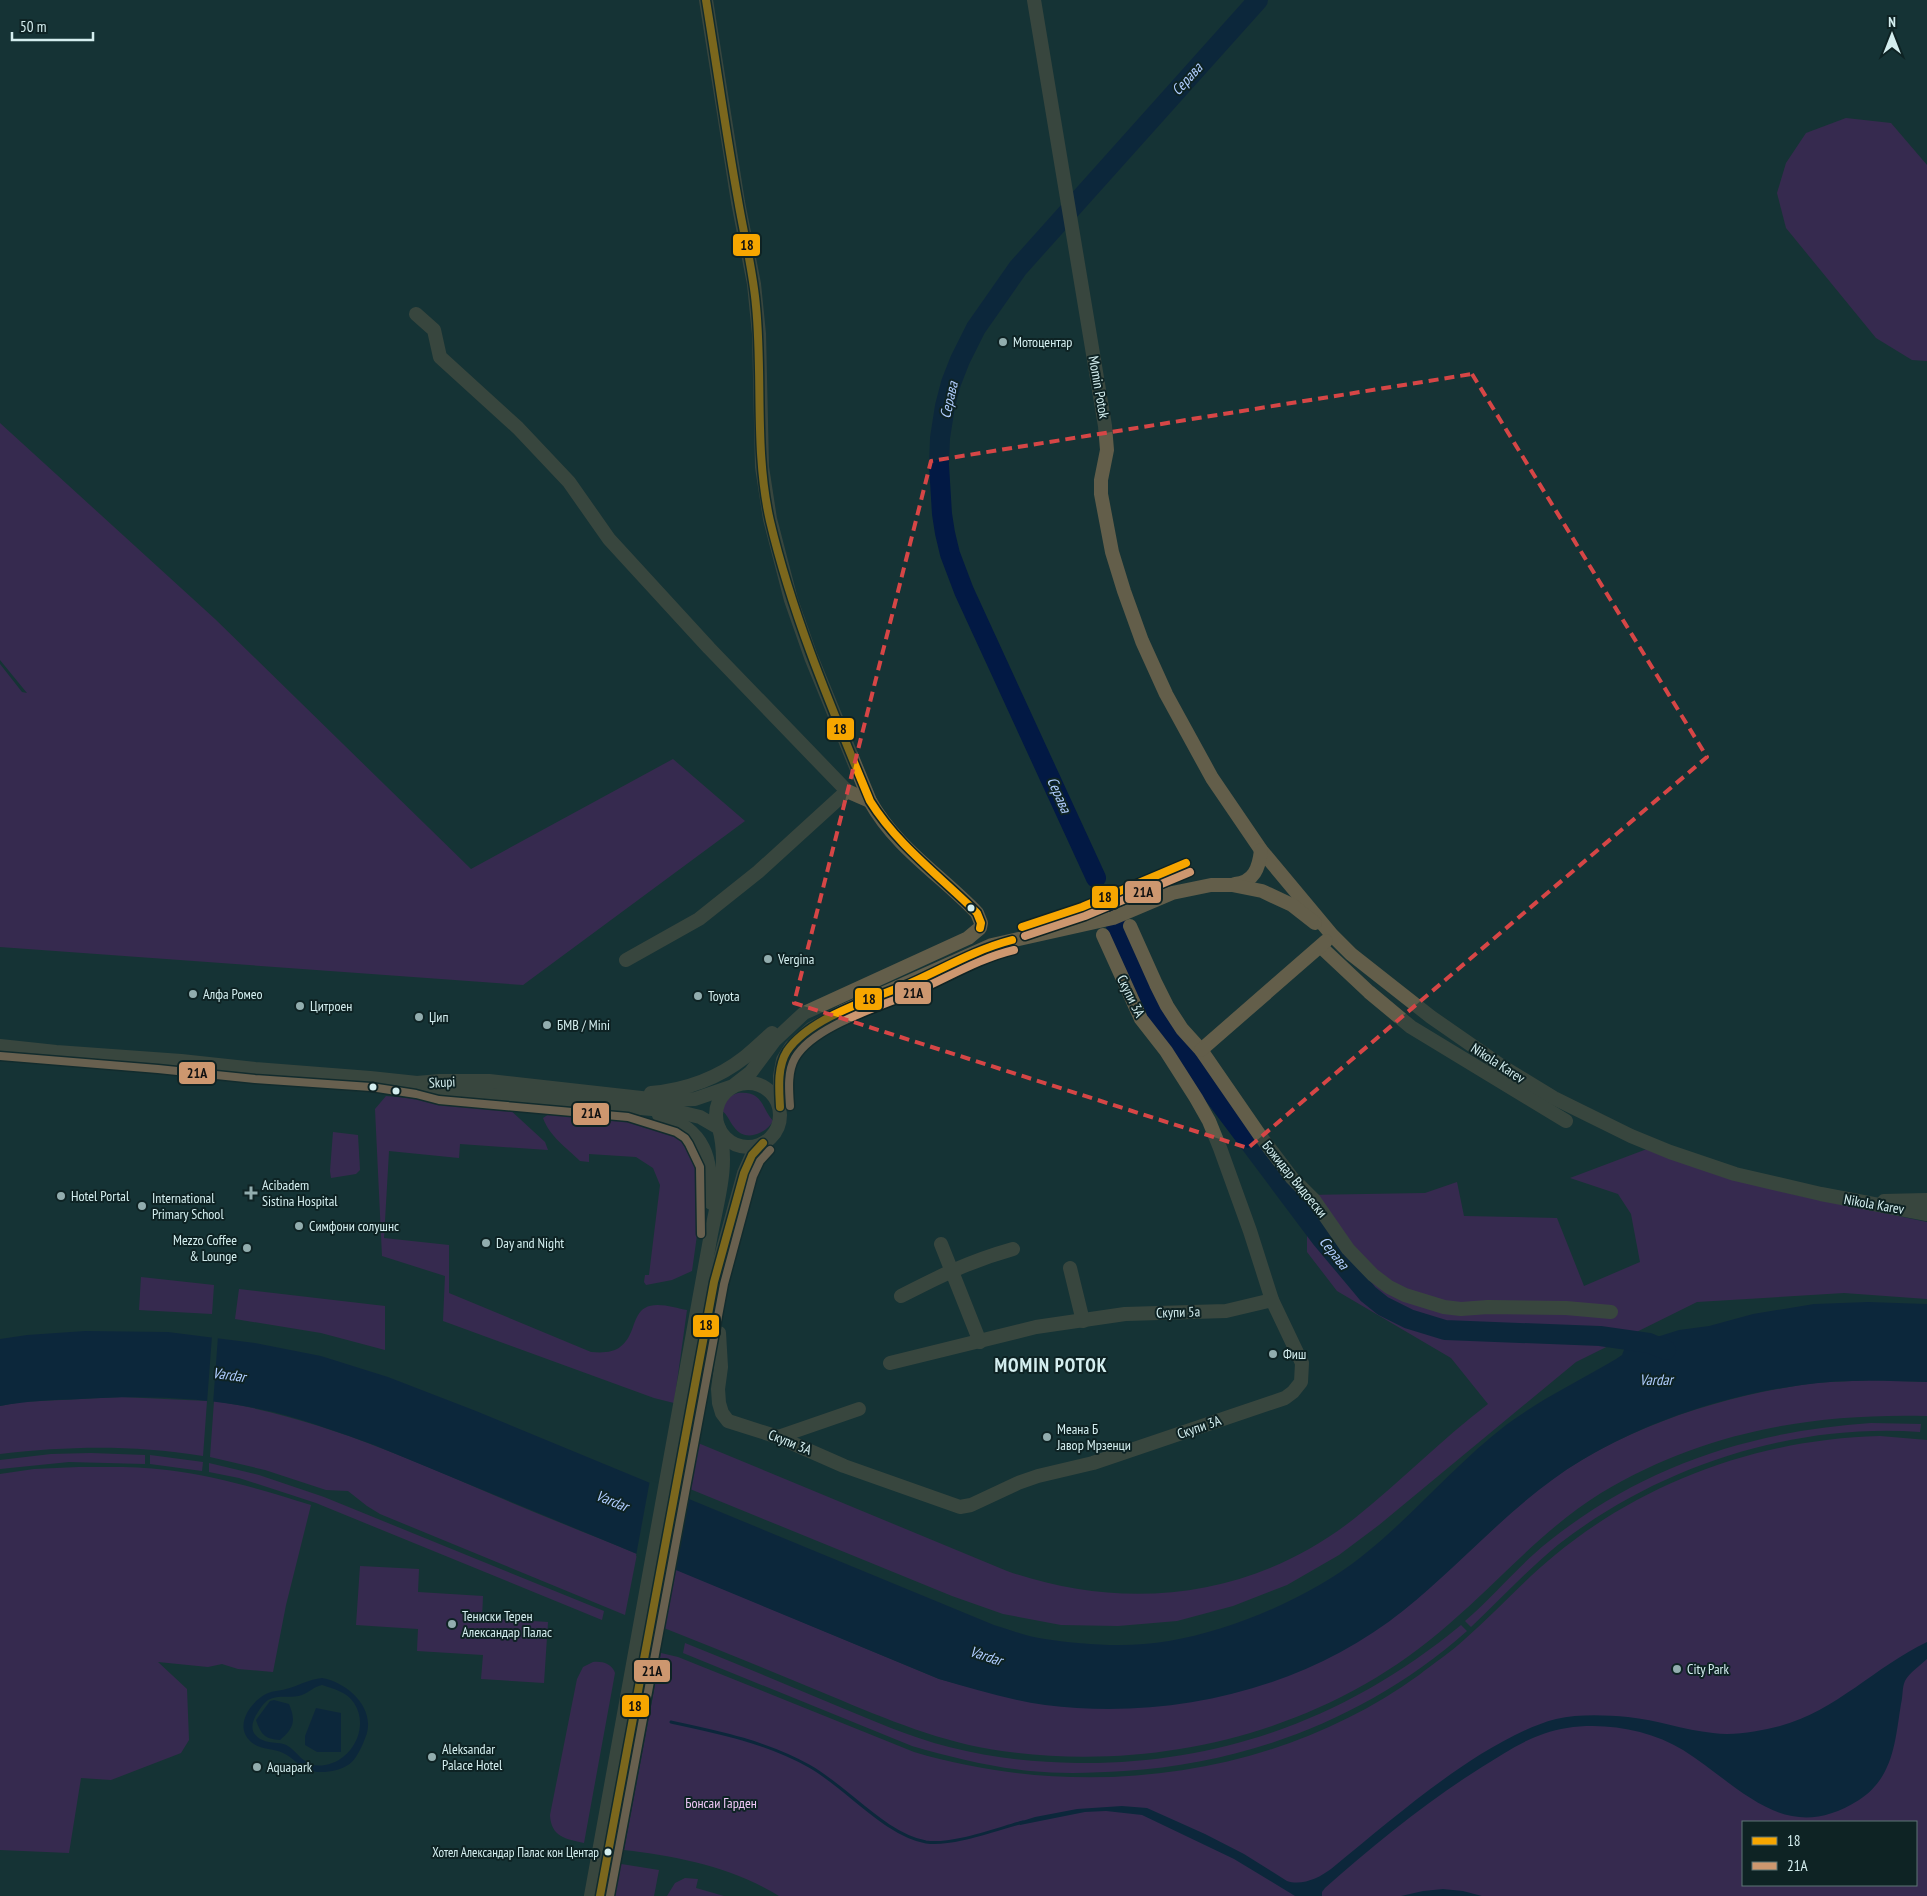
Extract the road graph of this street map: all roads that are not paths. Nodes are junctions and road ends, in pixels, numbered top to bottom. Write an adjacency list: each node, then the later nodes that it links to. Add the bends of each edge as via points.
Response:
1 (706, 0): 5 (street, via 754,284 760,334 762,467 770,519 790,600)
2 (1034, 0): 6 (street, Momin Potok, via 1105,426 1107,450 1101,494 1112,552 1142,641 1166,694 1200,758)
3 (416, 314): 4 (street, via 434,330 440,357 557,468 609,539)
4 (847, 791): 5 (street); 13 (street, via 758,872 699,918)
5 (870, 801): 14 (street, via 898,841 977,913 980,928 968,938)
6 (1244, 826): 7 (street, Nikola Karev)
7 (1261, 850): 8 (street, via 1259,865 1251,879); 11 (street, Nikola Karev)
8 (1232, 884): 11 (street, via 1269,893 1292,905); 21 (street, via 1177,891 1113,918 992,945 844,1011 811,1029 791,1047 783,1060 780,1076)
9 (1130, 926): 16 (street, Божидар Видоески, via 1167,1006)
10 (1102, 935): 34 (street, Скупи 3А, via 1141,1019 1166,1051 1209,1121)
11 (1332, 935): 12 (street); 25 (street, Nikola Karev, via 1370,970 1457,1036 1554,1098 1631,1136 1686,1158 1735,1174)
12 (1322, 947): 16 (street); 22 (street, via 1411,1027)
13 (626, 960)
14 (804, 1013): 18 (street); 19 (street, via 779,1027 728,1070 704,1081 668,1091)
15 (0, 1046): 17 (street, Skupi)
16 (1201, 1050): 35 (street, Божидар Видоески, via 1261,1137 1292,1178 1314,1200 1348,1249 1389,1287 1444,1307 1461,1309 1566,1308)
17 (417, 1083): 19 (street, Skupi, via 489,1081); 20 (street, via 440,1090)
18 (733, 1086): 19 (street, Skupi, via 683,1101); 21 (street, via 746,1083 761,1087); 23 (street, via 724,1092 716,1106)
19 (599, 1094)
20 (630, 1107): 23 (street, via 693,1114); 28 (street, via 680,1123 698,1139 711,1170)
21 (780, 1107): 24 (street, via 778,1129)
22 (1566, 1121)
23 (718, 1128): 24 (street, via 739,1144 752,1146); 28 (street, via 724,1165)
24 (763, 1143): 37 (street, via 752,1155 744,1173)
25 (1821, 1194): 26 (street, Nikola Karev, via 1888,1201); 27 (street, Nikola Karev)
26 (1927, 1200)
27 (1927, 1214)
28 (710, 1234): 41 (street)
29 (941, 1244): 32 (street)
30 (1013, 1249): 32 (street)
31 (1070, 1268): 36 (street)
32 (952, 1270): 33 (street); 38 (street)
33 (901, 1296)
34 (1272, 1300): 36 (street, Скупи 5а, via 1226,1311 1125,1314); 42 (street, Скупи 3А, via 1302,1363 1301,1382 1285,1398 1093,1463 1038,1476 972,1506 960,1507 844,1466)
35 (1611, 1312)
36 (1084, 1321): 38 (street, Скупи 5а, via 1036,1327)
37 (704, 1330): 41 (street); 42 (street, Скупи 3А, via 719,1333 721,1367 718,1389 722,1413 728,1421)
38 (980, 1342): 39 (street, Скупи 5а)
39 (890, 1363)
40 (859, 1409): 42 (street)
41 (684, 1414): 43 (street)
42 (778, 1437)
43 (599, 1880): 44 (street); 45 (street)
44 (591, 1896)
45 (600, 1896)

